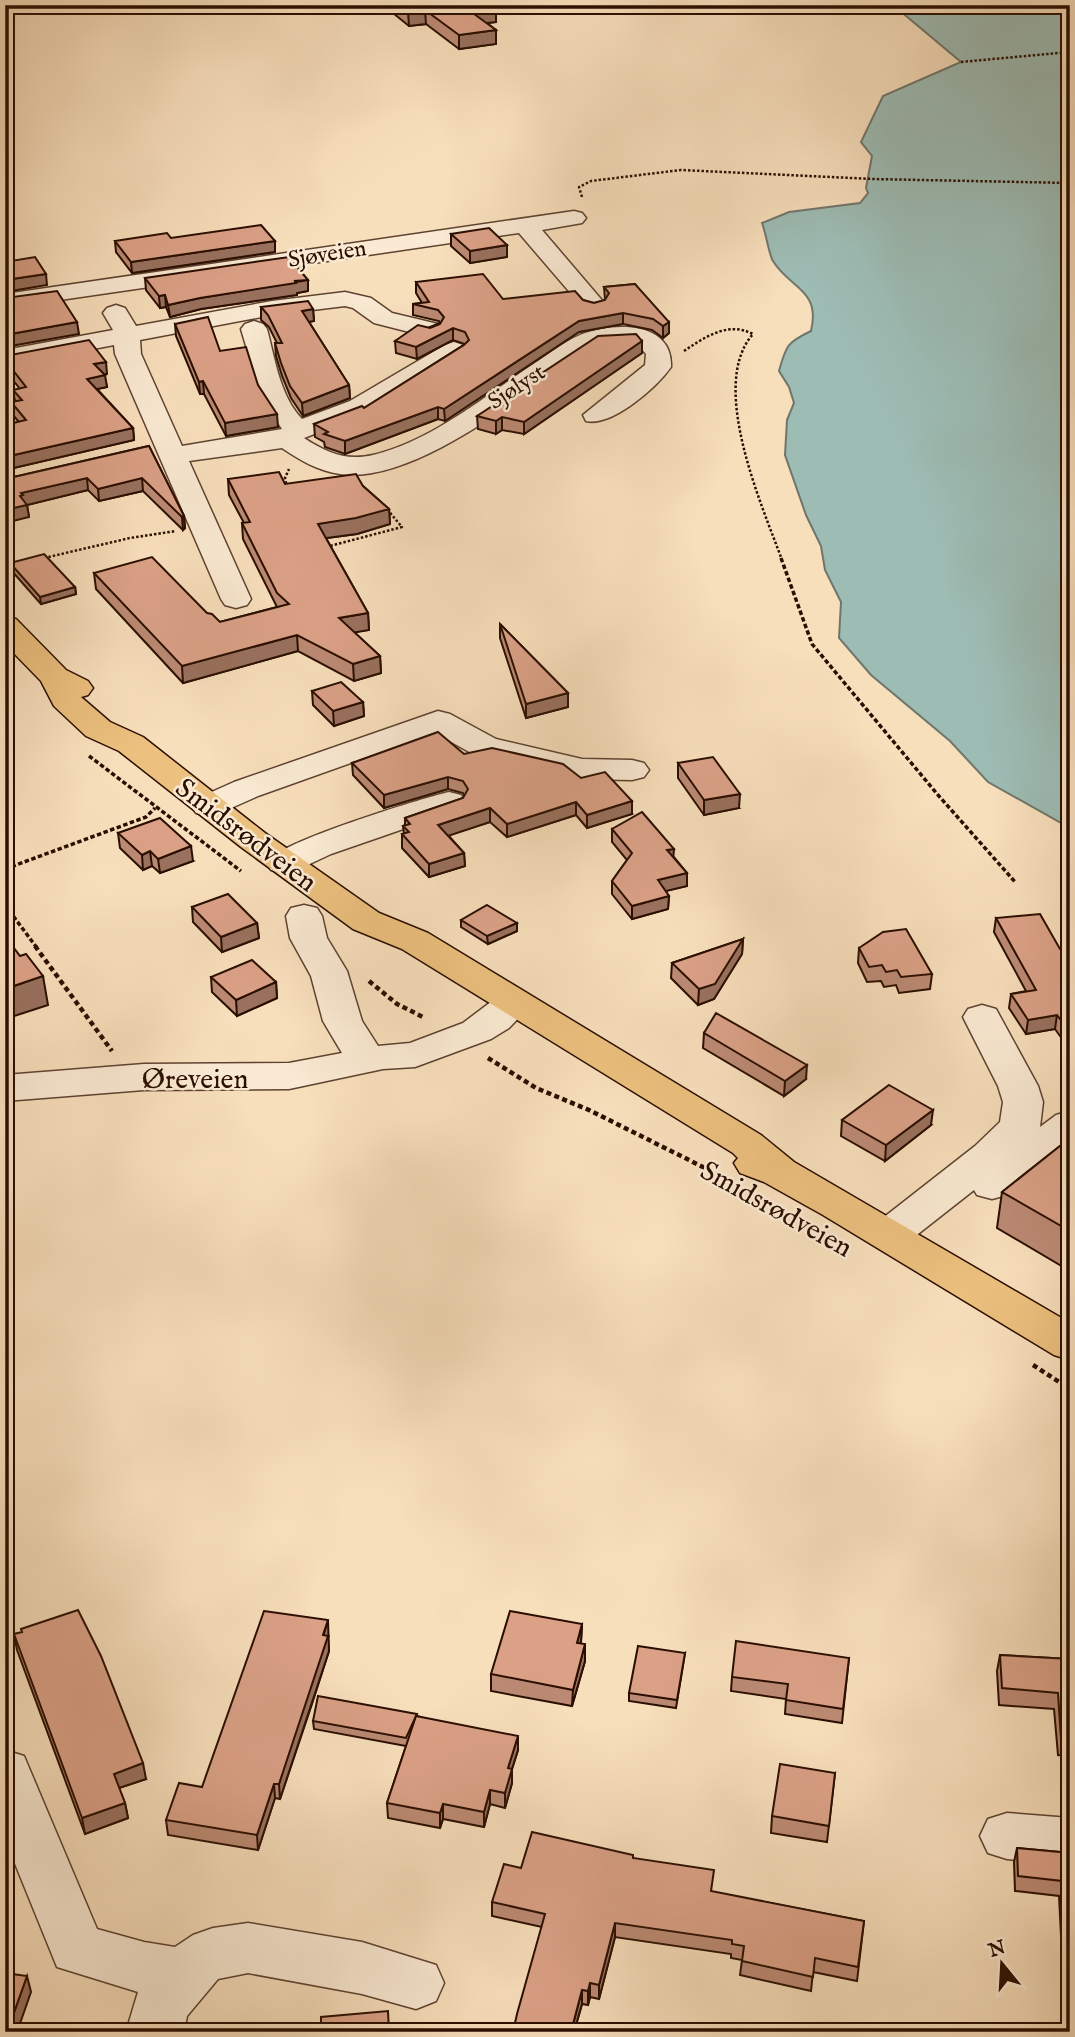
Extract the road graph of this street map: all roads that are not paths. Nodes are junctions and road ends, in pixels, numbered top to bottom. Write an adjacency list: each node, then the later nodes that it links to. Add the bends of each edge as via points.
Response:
1 (574, 218): 2 (street, Sjøveien)
2 (524, 224): 3 (street, Sjøveien); 5 (street)
3 (101, 287): 4 (street, Sjøveien); 8 (street)
4 (5, 301)
5 (594, 305)
6 (254, 329): 12 (street, Sjølyst, via 271,388)
7 (429, 329): 8 (street, via 383,318 362,303 345,299)
8 (127, 335): 10 (street); 13 (street, via 128,354)
9 (454, 350): 12 (street, via 359,407)
10 (5, 358)
11 (596, 415): 12 (street, Sjølyst, via 659,367 660,359 649,341 640,336 603,335 572,349 430,443 396,458 366,465 332,464 314,457)
12 (292, 434): 13 (street)
13 (163, 449): 14 (street, via 205,527)
14 (236, 599)
15 (5, 626): 18 (main road, Smidsrødveien, via 55,677 65,699 98,729 131,744)
16 (632, 770): 18 (street, via 582,769 485,747 438,721)
17 (449, 802): 19 (street)
18 (208, 806): 19 (main road, Smidsrødveien)
19 (284, 862): 22 (main road, Smidsrødveien, via 366,921 393,951)
20 (304, 916): 23 (street, Smidsrødveien, via 303,924 329,972 351,1038)
21 (982, 1017): 26 (street)
22 (492, 1021): 23 (street, Øreveien, via 441,1047); 28 (main road, Smidsrødveien, via 747,1144 779,1172)
23 (376, 1059): 24 (street, Øreveien, via 289,1076 120,1078)
24 (5, 1088)
25 (1070, 1099): 26 (street)
26 (1023, 1102): 28 (street, Smidsrødveien, via 1020,1126)
27 (1070, 1124): 28 (street)
28 (901, 1242): 29 (main road, Smidsrødveien)
29 (1070, 1344)
30 (5, 1772): 33 (street, via 77,1949 144,1968)
31 (1007, 1836): 32 (street)
32 (1070, 1842)
33 (186, 1974): 34 (street, via 213,1953 248,1948 362,1968); 35 (street, via 161,2005)
34 (416, 1983)
35 (155, 2032)

